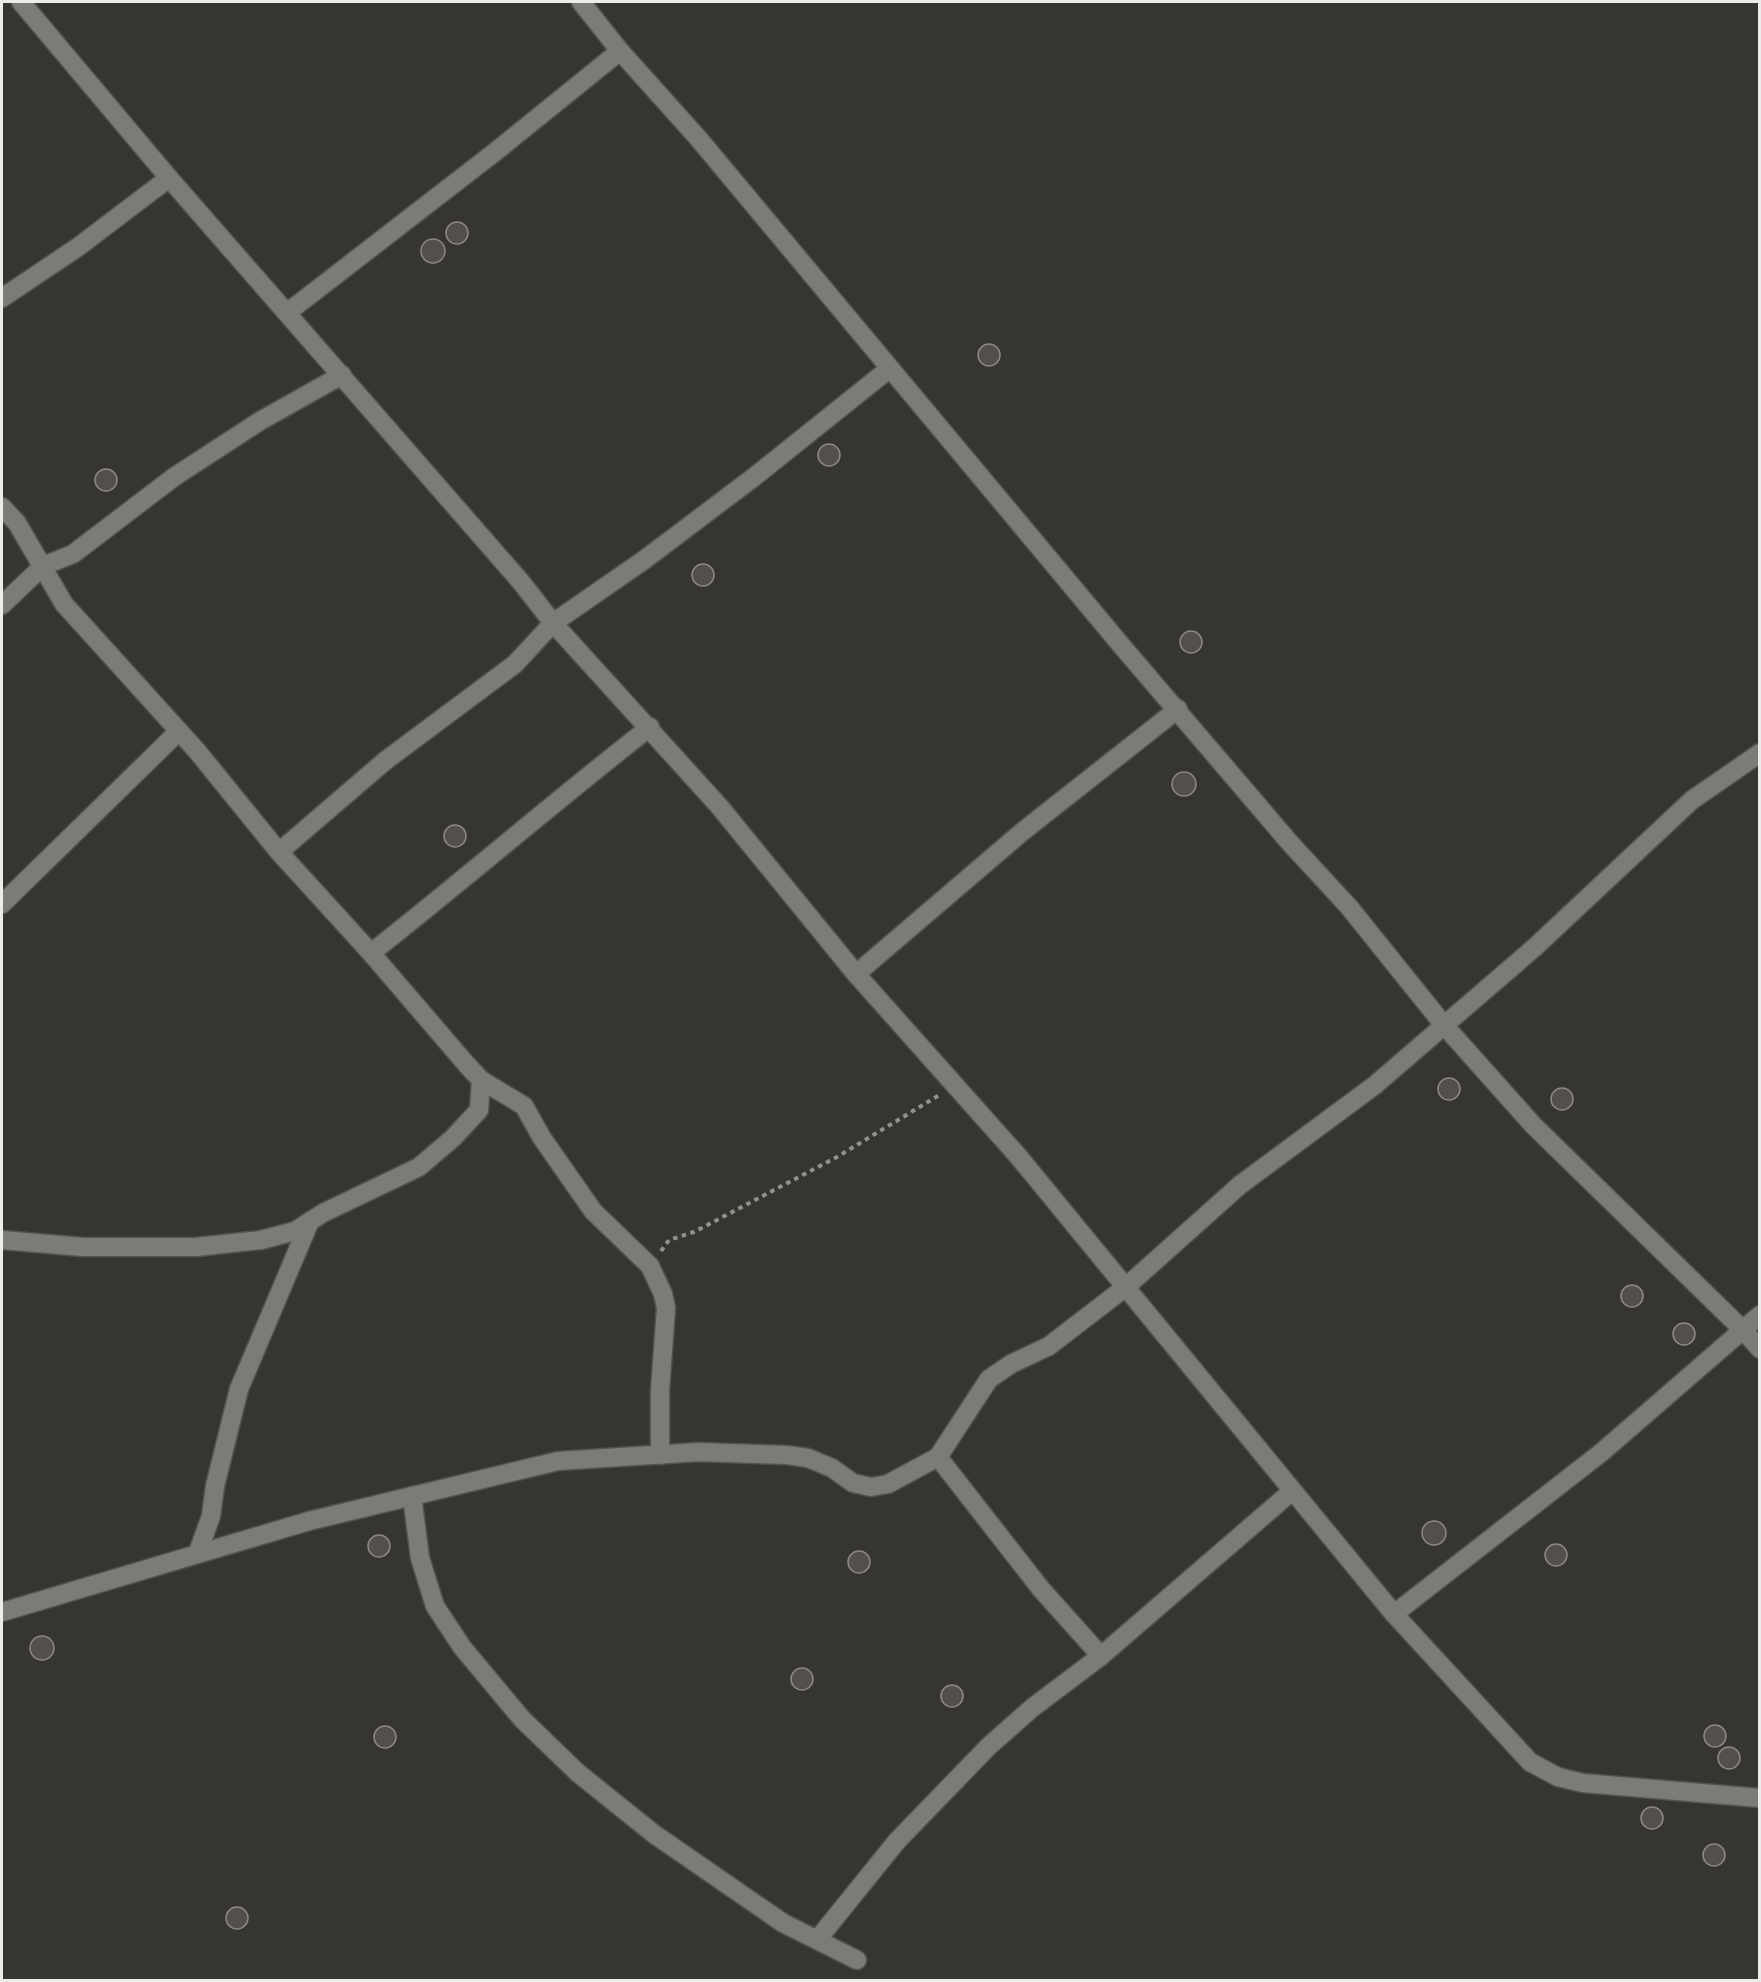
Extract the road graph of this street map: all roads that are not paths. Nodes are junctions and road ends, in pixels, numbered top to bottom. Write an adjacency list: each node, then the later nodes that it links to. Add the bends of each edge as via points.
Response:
1 (21, 2): 4 (street)
2 (581, 2): 3 (street)
3 (620, 51): 6 (street); 7 (street, via 698,138)
4 (169, 178): 5 (street); 6 (street)
5 (2, 298)
6 (288, 312): 8 (street)
7 (889, 369): 12 (street, via 672,539); 13 (street)
8 (342, 375): 10 (street, via 260,421 174,477 73,554); 12 (street, via 521,582)
9 (2, 507): 10 (street)
10 (43, 566): 11 (street); 15 (street, via 64,604)
11 (2, 604)
12 (552, 624): 14 (street); 17 (street, via 515,664 385,761)
13 (1178, 709): 20 (street, via 1022,832); 21 (street, via 1349,907)
14 (650, 727): 19 (street); 20 (street)
15 (179, 731): 17 (street); 18 (street)
16 (1760, 753): 21 (street, via 1692,800 1535,947)
17 (279, 852): 19 (street)
18 (2, 904)
19 (371, 953): 22 (street)
20 (856, 974): 25 (street, via 957,1085)
21 (1443, 1024): 25 (street, via 1375,1085 1240,1185); 27 (street, via 1533,1125)
22 (481, 1080): 23 (street, via 479,1110 419,1167); 29 (street, via 524,1106 593,1211 650,1266 666,1308)
23 (310, 1221): 24 (street, via 295,1231 261,1240 196,1247 83,1246); 33 (street, via 239,1389 211,1516)
24 (2, 1240)
25 (1127, 1286): 30 (street, via 1049,1346 989,1379); 31 (street)
26 (1760, 1315): 27 (street)
27 (1742, 1329): 28 (street); 35 (street, via 1602,1452)
28 (1760, 1349)
29 (660, 1455): 30 (street, via 764,1453 808,1458 853,1483 871,1487 888,1484); 32 (street, via 558,1461)
30 (938, 1457): 36 (street, via 1041,1589)
31 (1291, 1492): 35 (street); 36 (street)
32 (412, 1496): 33 (street); 38 (street, via 420,1558 435,1606 462,1647 522,1719 578,1773 654,1834 783,1923)
33 (198, 1552): 34 (street)
34 (2, 1612)
35 (1394, 1614): 37 (street, via 1536,1767 1558,1777 1600,1786)
36 (1101, 1656): 38 (street, via 989,1746 897,1841)
37 (1760, 1798)
38 (817, 1940): 39 (street)
39 (858, 1960)

